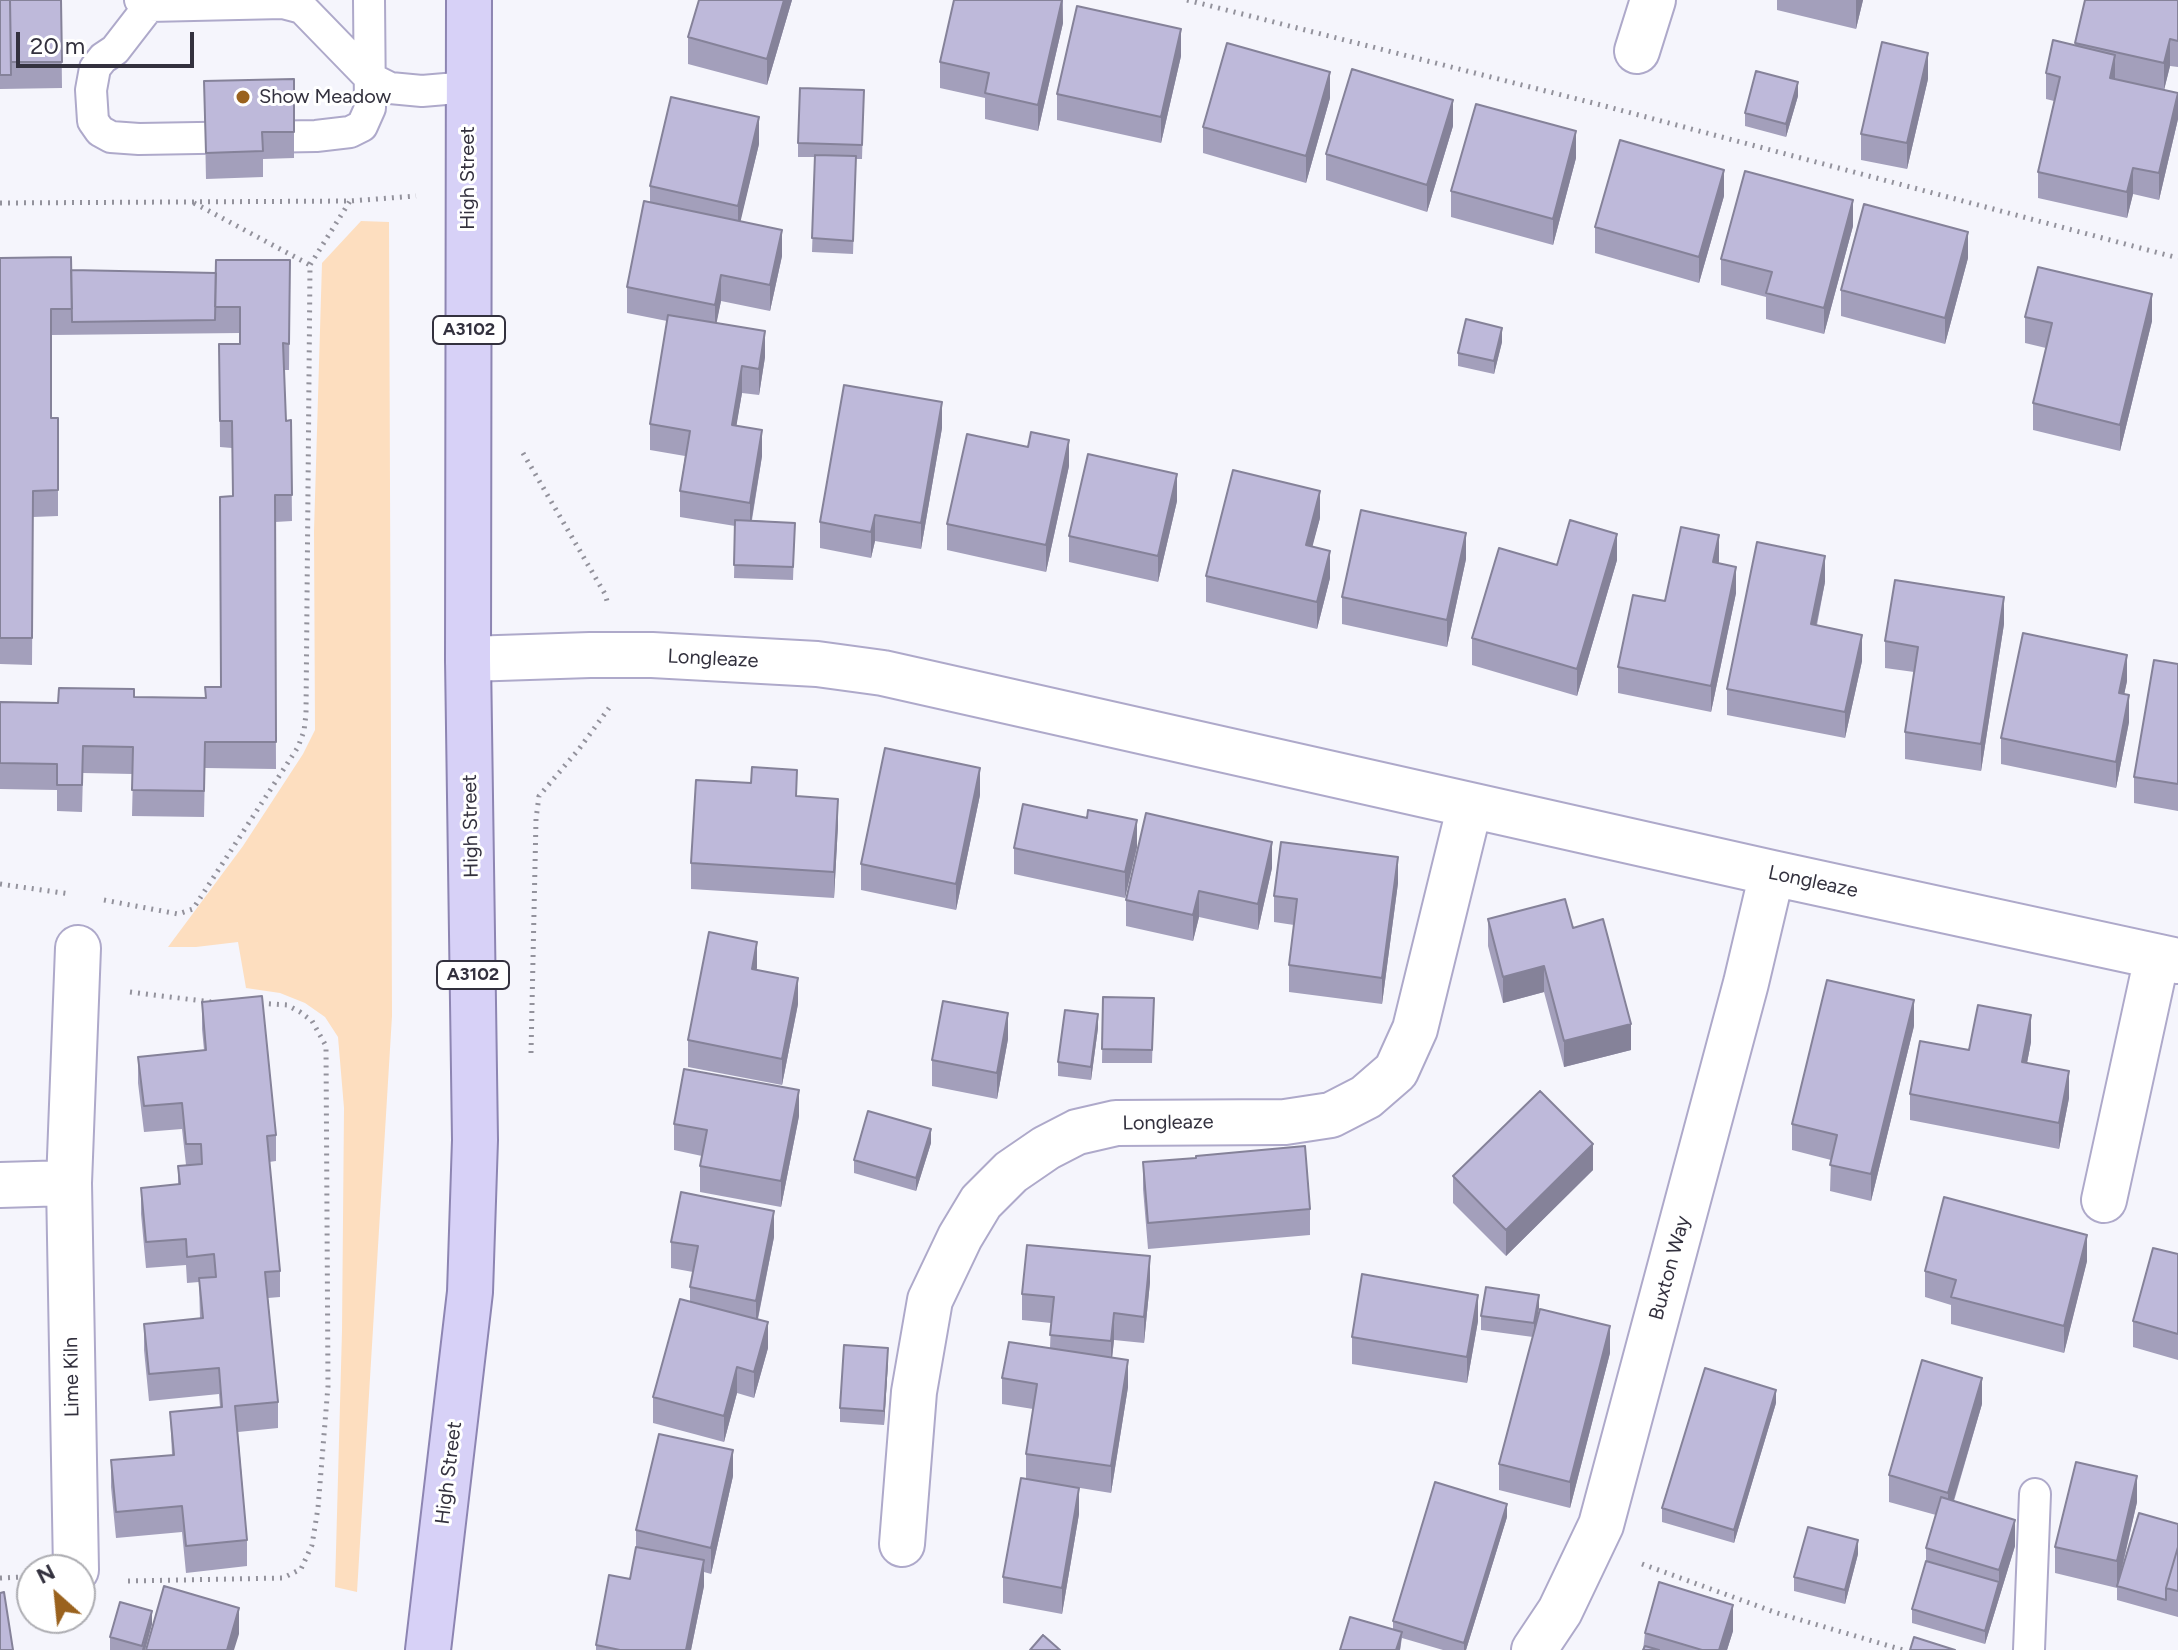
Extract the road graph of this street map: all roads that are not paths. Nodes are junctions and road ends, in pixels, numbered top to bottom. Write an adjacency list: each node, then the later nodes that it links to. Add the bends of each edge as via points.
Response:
1 (369, 0): 9 (lane)
2 (469, 0): 10 (main road, High Street / A3102)
3 (1653, 0): 8 (street)
4 (240, 2): 6 (lane); 7 (lane)
5 (145, 3): 6 (lane); 9 (lane, via 115,50 95,68 93,121 111,137 350,132 362,126 370,108)
6 (181, 3)
7 (301, 4): 9 (lane)
8 (1637, 51)
9 (370, 78): 10 (lane, via 406,90)
10 (469, 87): 11 (main road, High Street / A3102)
11 (468, 659): 12 (street, Longleaze, via 621,655 817,664 883,673); 22 (main road, High Street / A3102, via 475,1140 470,1292)
12 (1470, 805): 13 (street, Longleaze); 20 (street, Longleaze, via 1415,1029 1396,1071 1366,1097 1331,1115 1285,1122 1116,1123 1077,1132 1011,1172 981,1202 930,1300 914,1392)
13 (1772, 873): 15 (street, Longleaze); 23 (street, Buxton Way, via 1601,1525 1560,1611)
14 (78, 948): 16 (street, Lime Kiln)
15 (2167, 959): 18 (street, Longleaze)
16 (69, 1183): 17 (street); 21 (street, Lime Kiln)
17 (0, 1185)
18 (2104, 1200)
19 (2035, 1494): 24 (lane)
20 (902, 1544)
21 (76, 1554)
22 (428, 1650)
23 (1534, 1650)
24 (2029, 1650)

